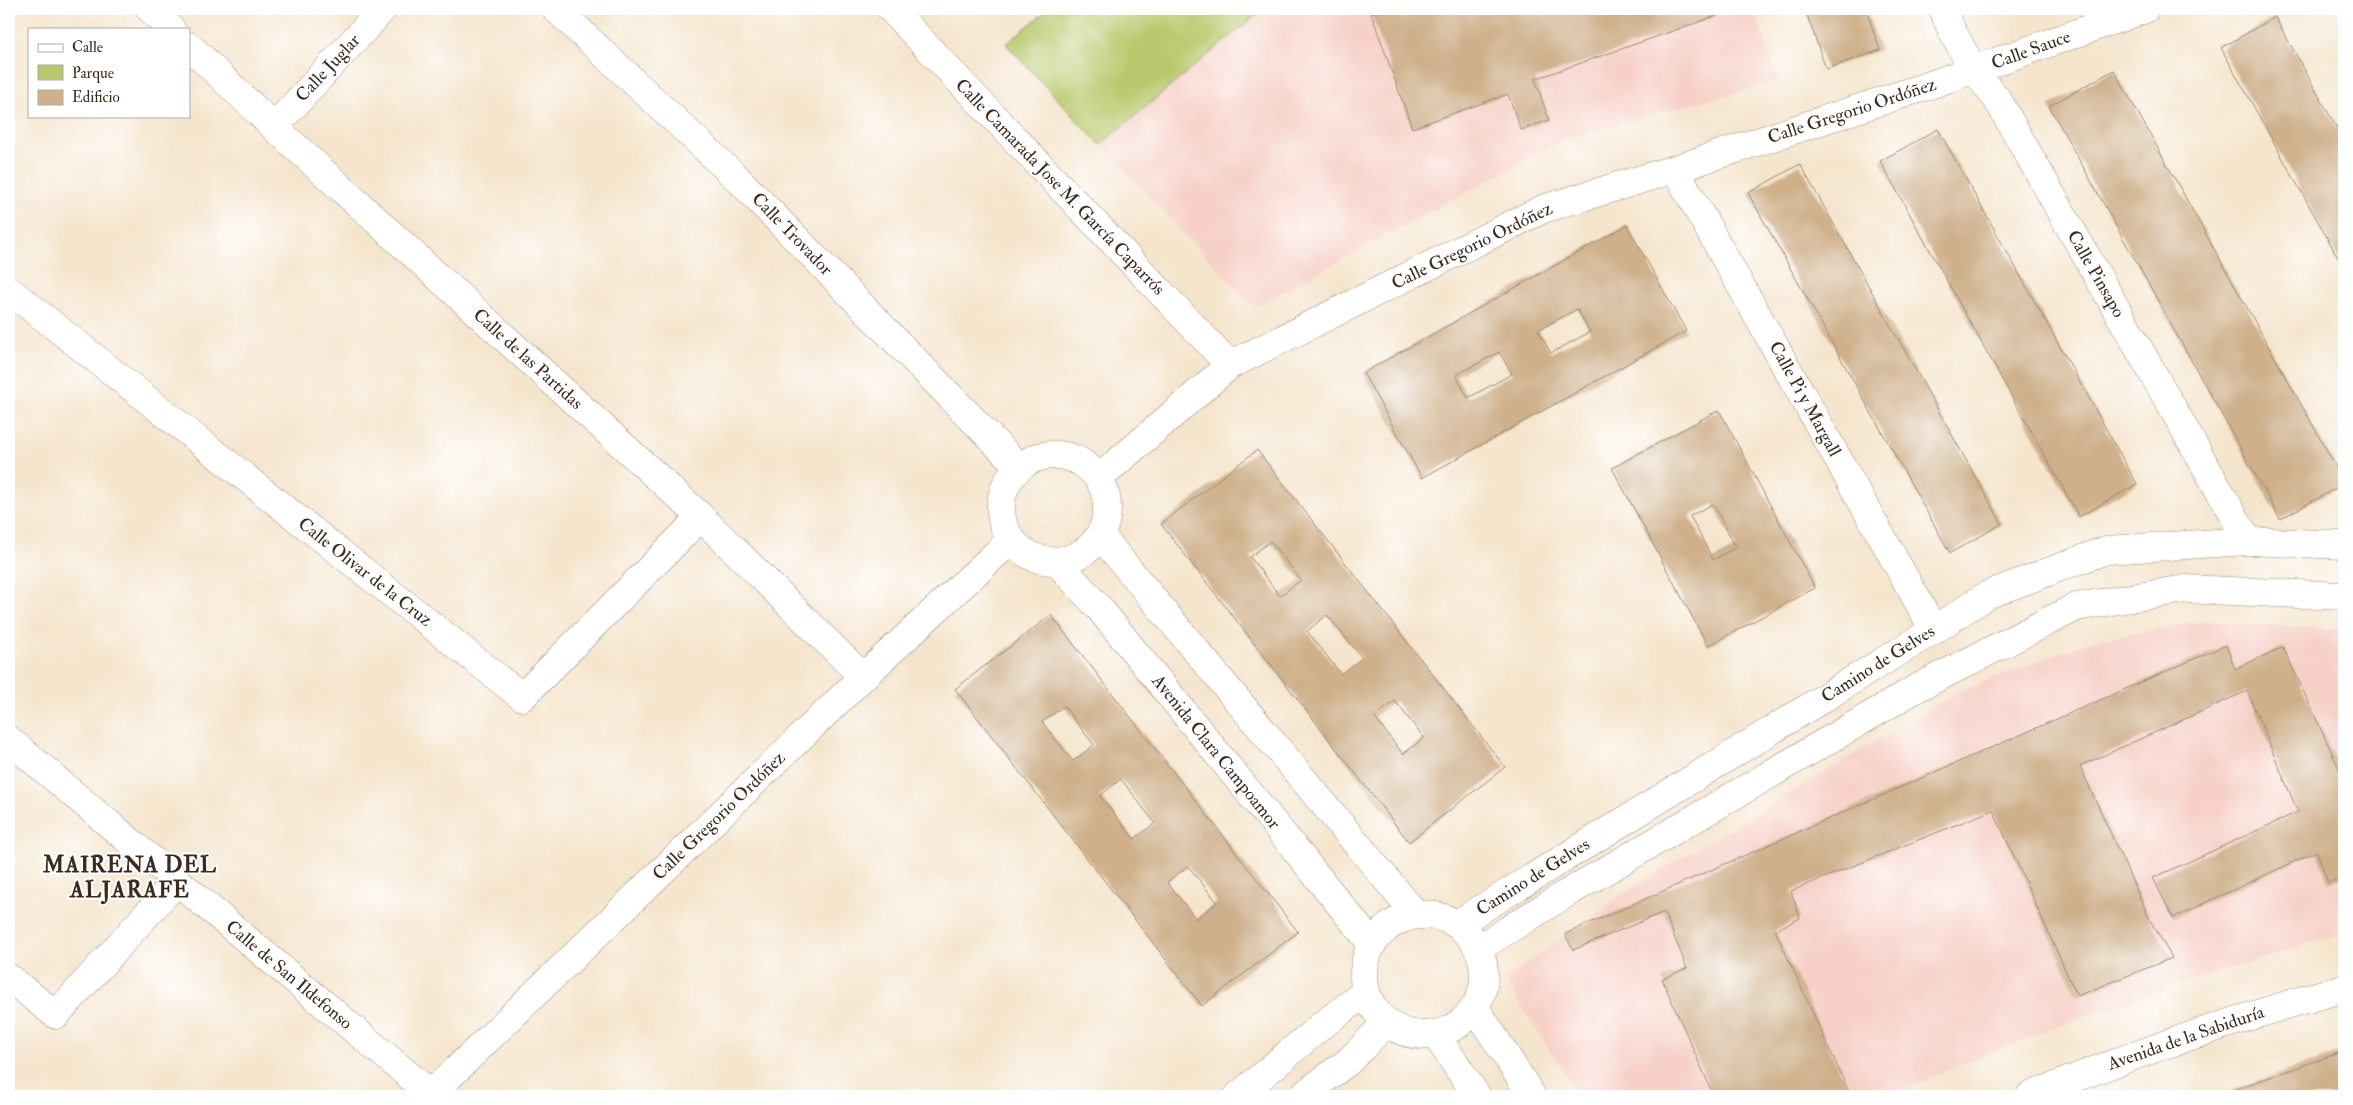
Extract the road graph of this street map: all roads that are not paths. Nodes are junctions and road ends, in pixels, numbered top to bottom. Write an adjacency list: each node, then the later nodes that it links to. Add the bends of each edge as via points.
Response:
1 (150, 9): 7 (street)
2 (383, 9): 10 (street, Calle Juglar)
3 (556, 9): 14 (street, Calle Trovador, via 738,179)
4 (891, 9): 13 (street, Calle Camarada Jose M. García Caparrós)
5 (1943, 9): 9 (street, Calle Pinsapo, via 1950,29)
6 (2145, 9): 9 (street, Calle Sauce)
7 (170, 28)
8 (190, 47): 10 (street, Calle de las Partidas)
9 (1974, 70): 11 (street, Calle Gregorio Ordóñez); 19 (street, Calle Pinsapo, via 1997,99)
10 (274, 127): 16 (street, Calle de las Partidas)
11 (1675, 169): 13 (street, Calle Gregorio Ordóñez, via 1543,209); 23 (street, Calle Pi y Margall)
12 (9, 290): 16 (street, Calle Olivar de la Cruz, via 522,697)
13 (1230, 365): 15 (street, Calle Gregorio Ordóñez)
14 (1018, 467): 15 (street, via 1034,458 1052,454 1070,456 1086,464); 18 (street, via 1002,494 1000,510)
15 (1099, 478): 17 (street, via 1108,507)
16 (701, 517): 24 (street, Calle de las Partidas)
17 (1100, 535): 21 (street, via 1084,552); 27 (street)
18 (1011, 540): 21 (street, via 1024,552); 24 (street, Calle Gregorio Ordóñez)
19 (2248, 541): 20 (street, Camino de Gelves); 23 (street, Camino de Gelves, via 2106,550 1987,595)
20 (2344, 545)
21 (1057, 562): 29 (street, Avenida Clara Campoamor, via 1100,609)
22 (2344, 596): 30 (street, Camino de Gelves, via 2185,589 2076,607 1919,687)
23 (1934, 630): 28 (street, Camino de Gelves)
24 (863, 677): 37 (street, Calle Gregorio Ordóñez)
25 (9, 740): 26 (street, Calle de San Ildefonso)
26 (177, 881): 31 (street, via 56,1015); 37 (street, Calle de San Ildefonso)
27 (1416, 915): 28 (street, via 1438,916); 29 (street, via 1383,930)
28 (1457, 924): 30 (street)
29 (1372, 944): 33 (street, via 1364,974)
30 (1479, 948): 34 (street, via 1485,979)
31 (9, 978)
32 (2344, 988): 42 (street, Avenida de la Sabiduría, via 2229,1023)
33 (1366, 992): 35 (street); 38 (street)
34 (1476, 1009): 36 (street, via 1463,1023); 41 (street)
35 (1386, 1023): 36 (street, via 1405,1033); 39 (street, via 1349,1061)
36 (1436, 1035): 40 (street)
37 (430, 1095)
38 (1238, 1096)
39 (1302, 1096)
40 (1477, 1096)
41 (1532, 1096)
42 (2030, 1096)

